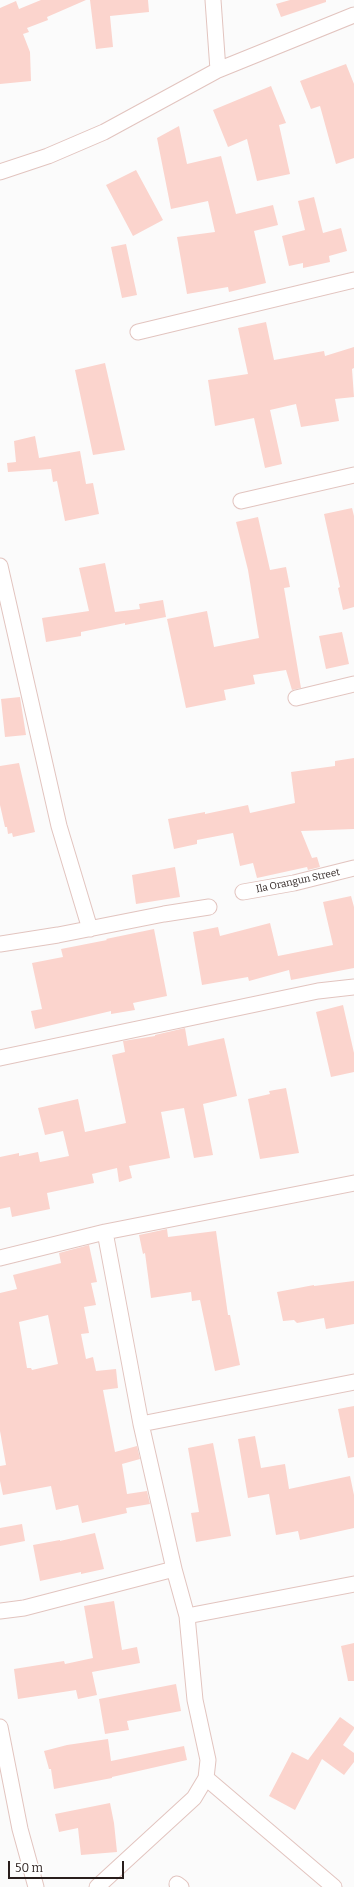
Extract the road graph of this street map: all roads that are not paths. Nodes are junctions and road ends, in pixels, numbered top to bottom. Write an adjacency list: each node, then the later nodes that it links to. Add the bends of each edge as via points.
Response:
1 (213, 0): 3 (street)
2 (354, 15): 3 (street)
3 (218, 70): 4 (street, via 104,132 48,156)
4 (0, 172)
5 (354, 280): 6 (street)
6 (138, 332)
7 (354, 475): 8 (street)
8 (241, 501)
9 (0, 566): 15 (street, via 59,826)
10 (354, 684): 11 (street)
11 (296, 698)
12 (354, 868): 13 (street, Ila Orangun Street)
13 (243, 892)
14 (209, 907): 15 (street)
15 (90, 928): 16 (street)
16 (0, 944)
17 (354, 987): 18 (street, via 318,991)
18 (0, 1058)
19 (354, 1183): 20 (street)
20 (105, 1232): 21 (street); 23 (street)
21 (0, 1258)
22 (354, 1382): 23 (street)
23 (141, 1424): 24 (street)
24 (174, 1569): 26 (street, via 24,1608); 27 (street)
25 (354, 1584): 27 (street)
26 (0, 1611)
27 (186, 1616): 29 (street, via 195,1700 208,1760)
28 (0, 1727): 30 (street, via 20,1829)
29 (206, 1778): 31 (street, via 194,1798); 32 (street)
30 (36, 1887)
31 (97, 1887)
32 (334, 1887)

